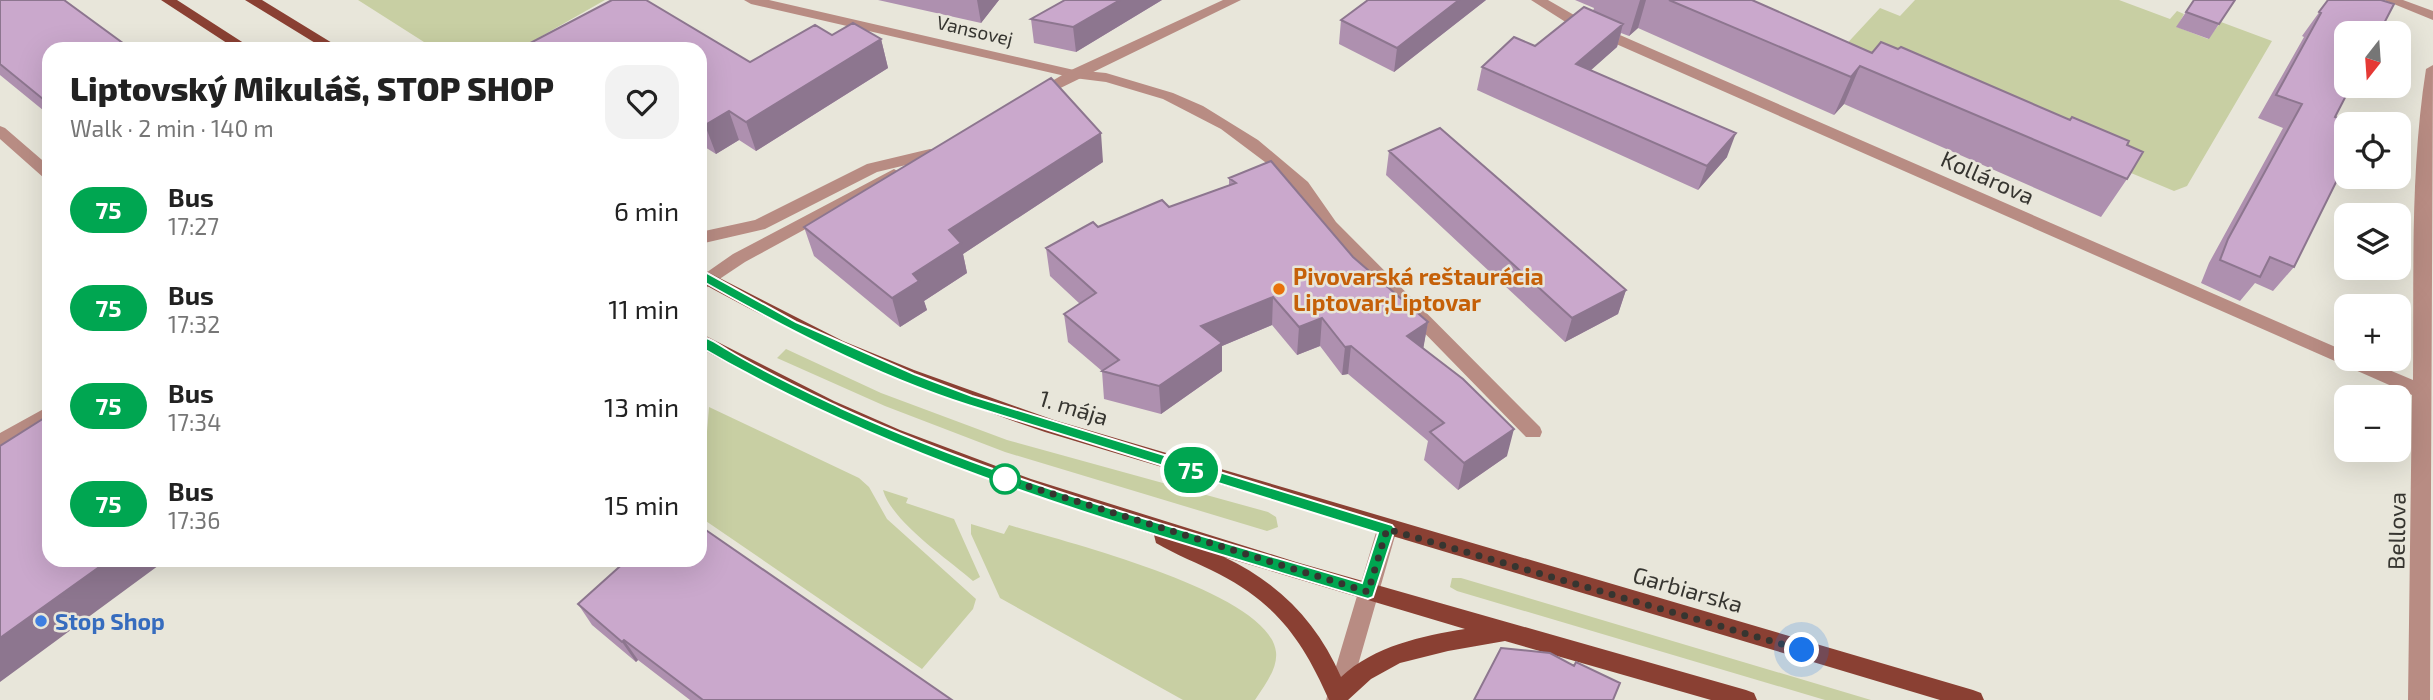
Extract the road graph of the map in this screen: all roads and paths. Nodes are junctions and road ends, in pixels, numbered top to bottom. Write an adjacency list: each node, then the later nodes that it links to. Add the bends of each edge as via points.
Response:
1 (168, 0): 8 (main road)
2 (253, 0): 9 (main road)
3 (751, 0): 11 (street, Vansovej)
4 (1234, 0): 11 (street)
5 (1538, 0): 21 (street, Kollárova, via 1569,18)
6 (2391, 0): 7 (street)
7 (2433, 16)
8 (235, 42)
9 (323, 42)
10 (2433, 69): 21 (street, Bellova, via 2423,187)
11 (1074, 74): 12 (street); 23 (street, Vansovej, via 1109,76 1200,110 1255,146 1303,188 1331,226)
12 (1027, 100)
13 (0, 131): 16 (street)
14 (948, 144): 15 (street)
15 (930, 155): 17 (street, via 872,168 758,225); 18 (street)
16 (42, 168)
17 (707, 236)
18 (707, 277)
19 (707, 282): 26 (main road, 1. mája, via 791,326 956,396)
20 (707, 344): 25 (main road, via 826,407 944,457)
21 (2422, 392): 32 (street, Bellova)
22 (42, 417): 24 (street)
23 (1533, 432)
24 (0, 442)
25 (1145, 525): 27 (main road); 29 (main road, via 1250,581 1285,607 1315,643)
26 (1387, 529): 27 (street); 31 (main road, Garbiarska)
27 (1368, 592): 28 (main road); 29 (street)
28 (1508, 632): 29 (main road, via 1444,642 1387,660 1362,672); 30 (main road)
29 (1338, 697)
30 (1746, 700)
31 (1973, 700)
32 (2419, 700)

